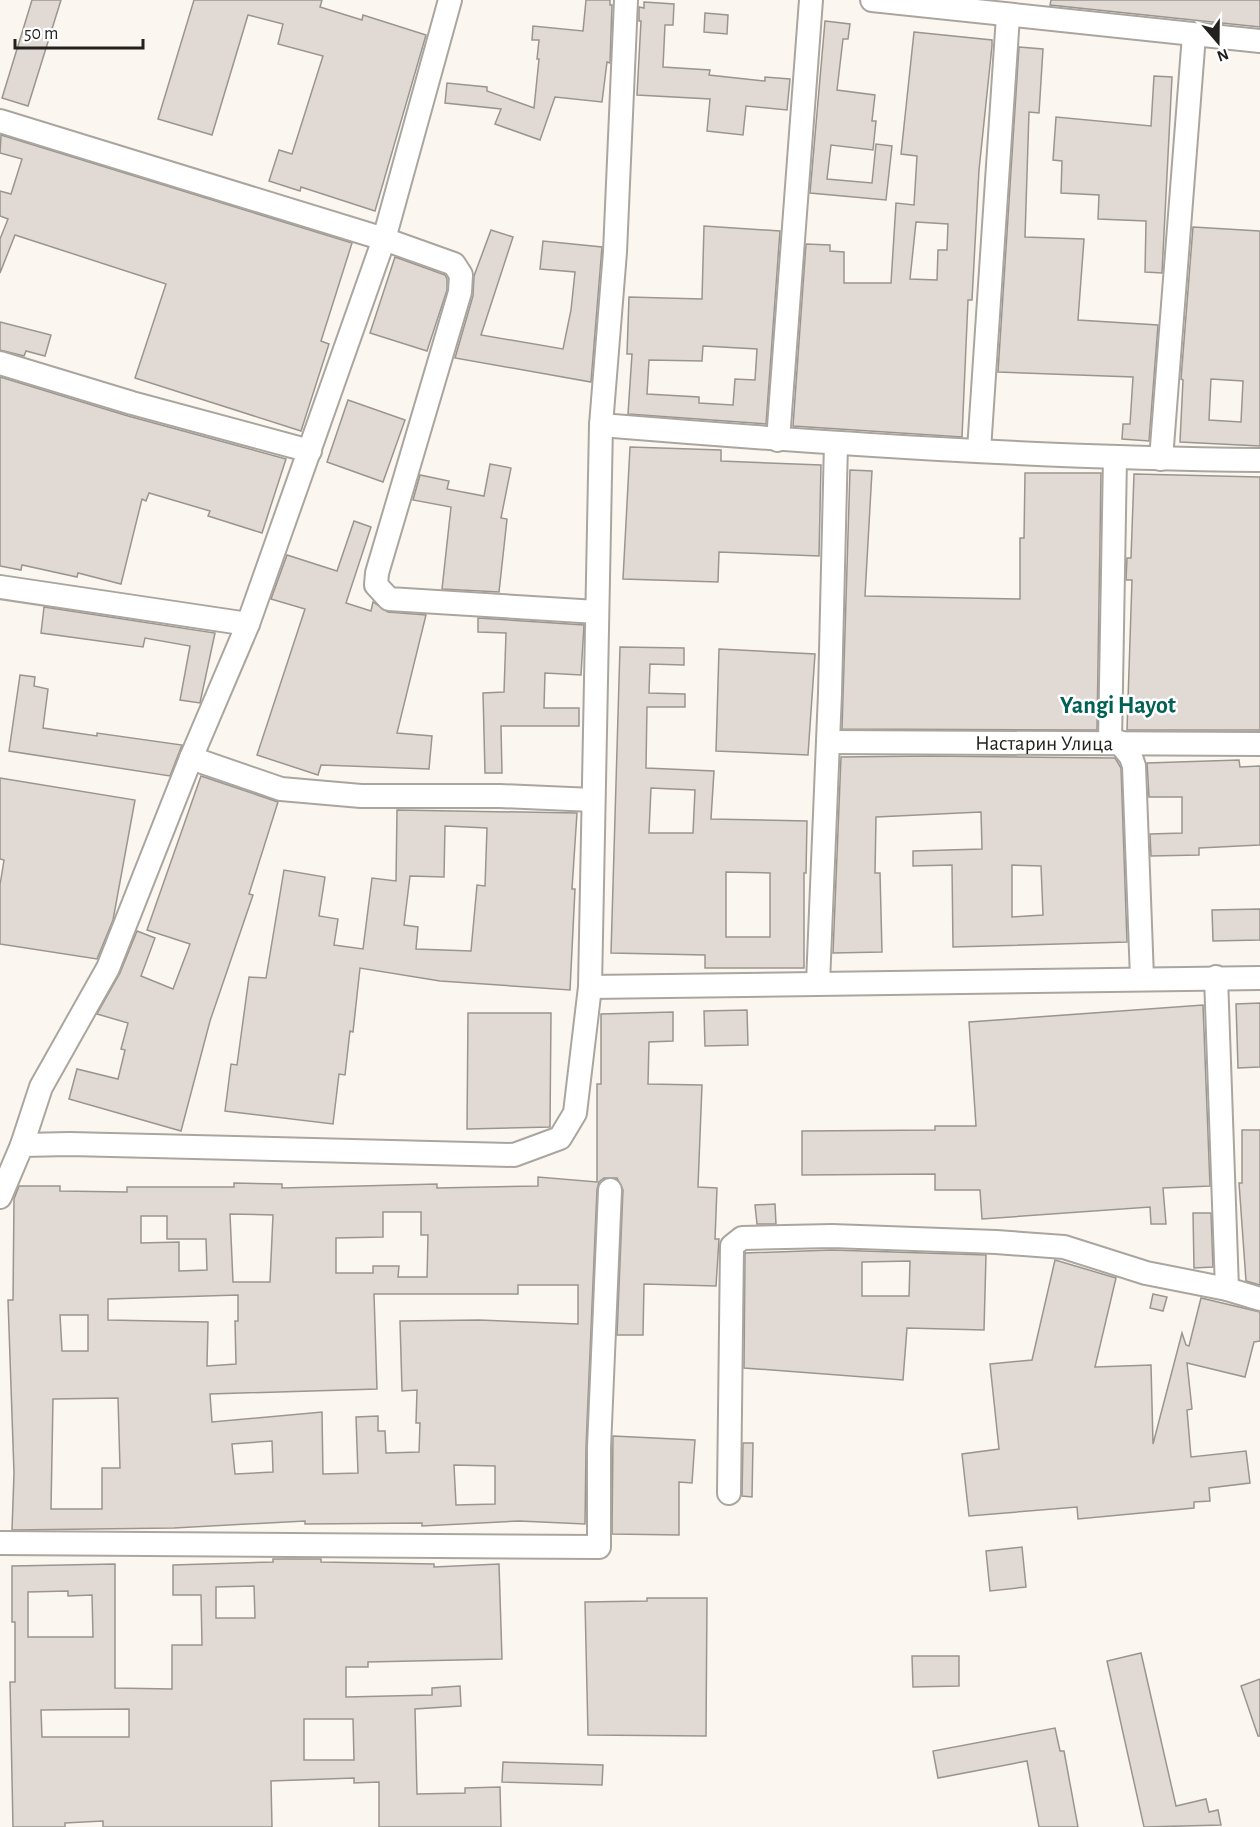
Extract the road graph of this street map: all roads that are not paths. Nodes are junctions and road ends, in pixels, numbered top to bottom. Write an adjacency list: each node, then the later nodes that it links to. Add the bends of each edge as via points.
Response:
1 (450, 0): 10 (street)
2 (626, 0): 12 (street, via 615,252)
3 (811, 0): 13 (street)
4 (873, 0): 5 (street)
5 (924, 3): 6 (street)
6 (1008, 16): 7 (street); 15 (street)
7 (1194, 35): 8 (street); 18 (street)
8 (1260, 41)
9 (0, 121): 10 (street)
10 (384, 239): 16 (street); 21 (street, via 454,264 461,275 460,292 376,585 389,598)
11 (0, 363): 16 (street)
12 (601, 425): 13 (street); 21 (street)
13 (778, 440): 14 (street)
14 (836, 442): 15 (street); 23 (street)
15 (979, 450): 17 (street)
16 (310, 451): 22 (street)
17 (1115, 457): 18 (street); 24 (street)
18 (1161, 459): 19 (street)
19 (1260, 460)
20 (0, 587): 22 (street)
21 (597, 612): 27 (street)
22 (248, 624): 26 (street)
23 (828, 742): 24 (street, Настарин Улица); 31 (street)
24 (1115, 742): 25 (street, Настарин Улица); 29 (street, via 1131,757 1134,766)
25 (1260, 744)
26 (191, 758): 27 (street, via 281,789 361,796); 33 (street, via 108,968 41,1088)
27 (593, 800): 32 (street)
28 (1216, 977): 29 (street); 30 (street); 36 (street)
29 (1142, 978): 31 (street)
30 (1260, 978)
31 (818, 983): 32 (street)
32 (590, 987): 33 (street, via 575,1113 560,1138 514,1155)
33 (22, 1145): 35 (street)
34 (610, 1190): 39 (street, via 599,1449 599,1547)
35 (0, 1197)
36 (1227, 1289): 37 (street); 38 (street, via 1146,1273 1064,1248 844,1236 742,1238 732,1246)
37 (1260, 1299)
38 (729, 1493)
39 (0, 1543)

